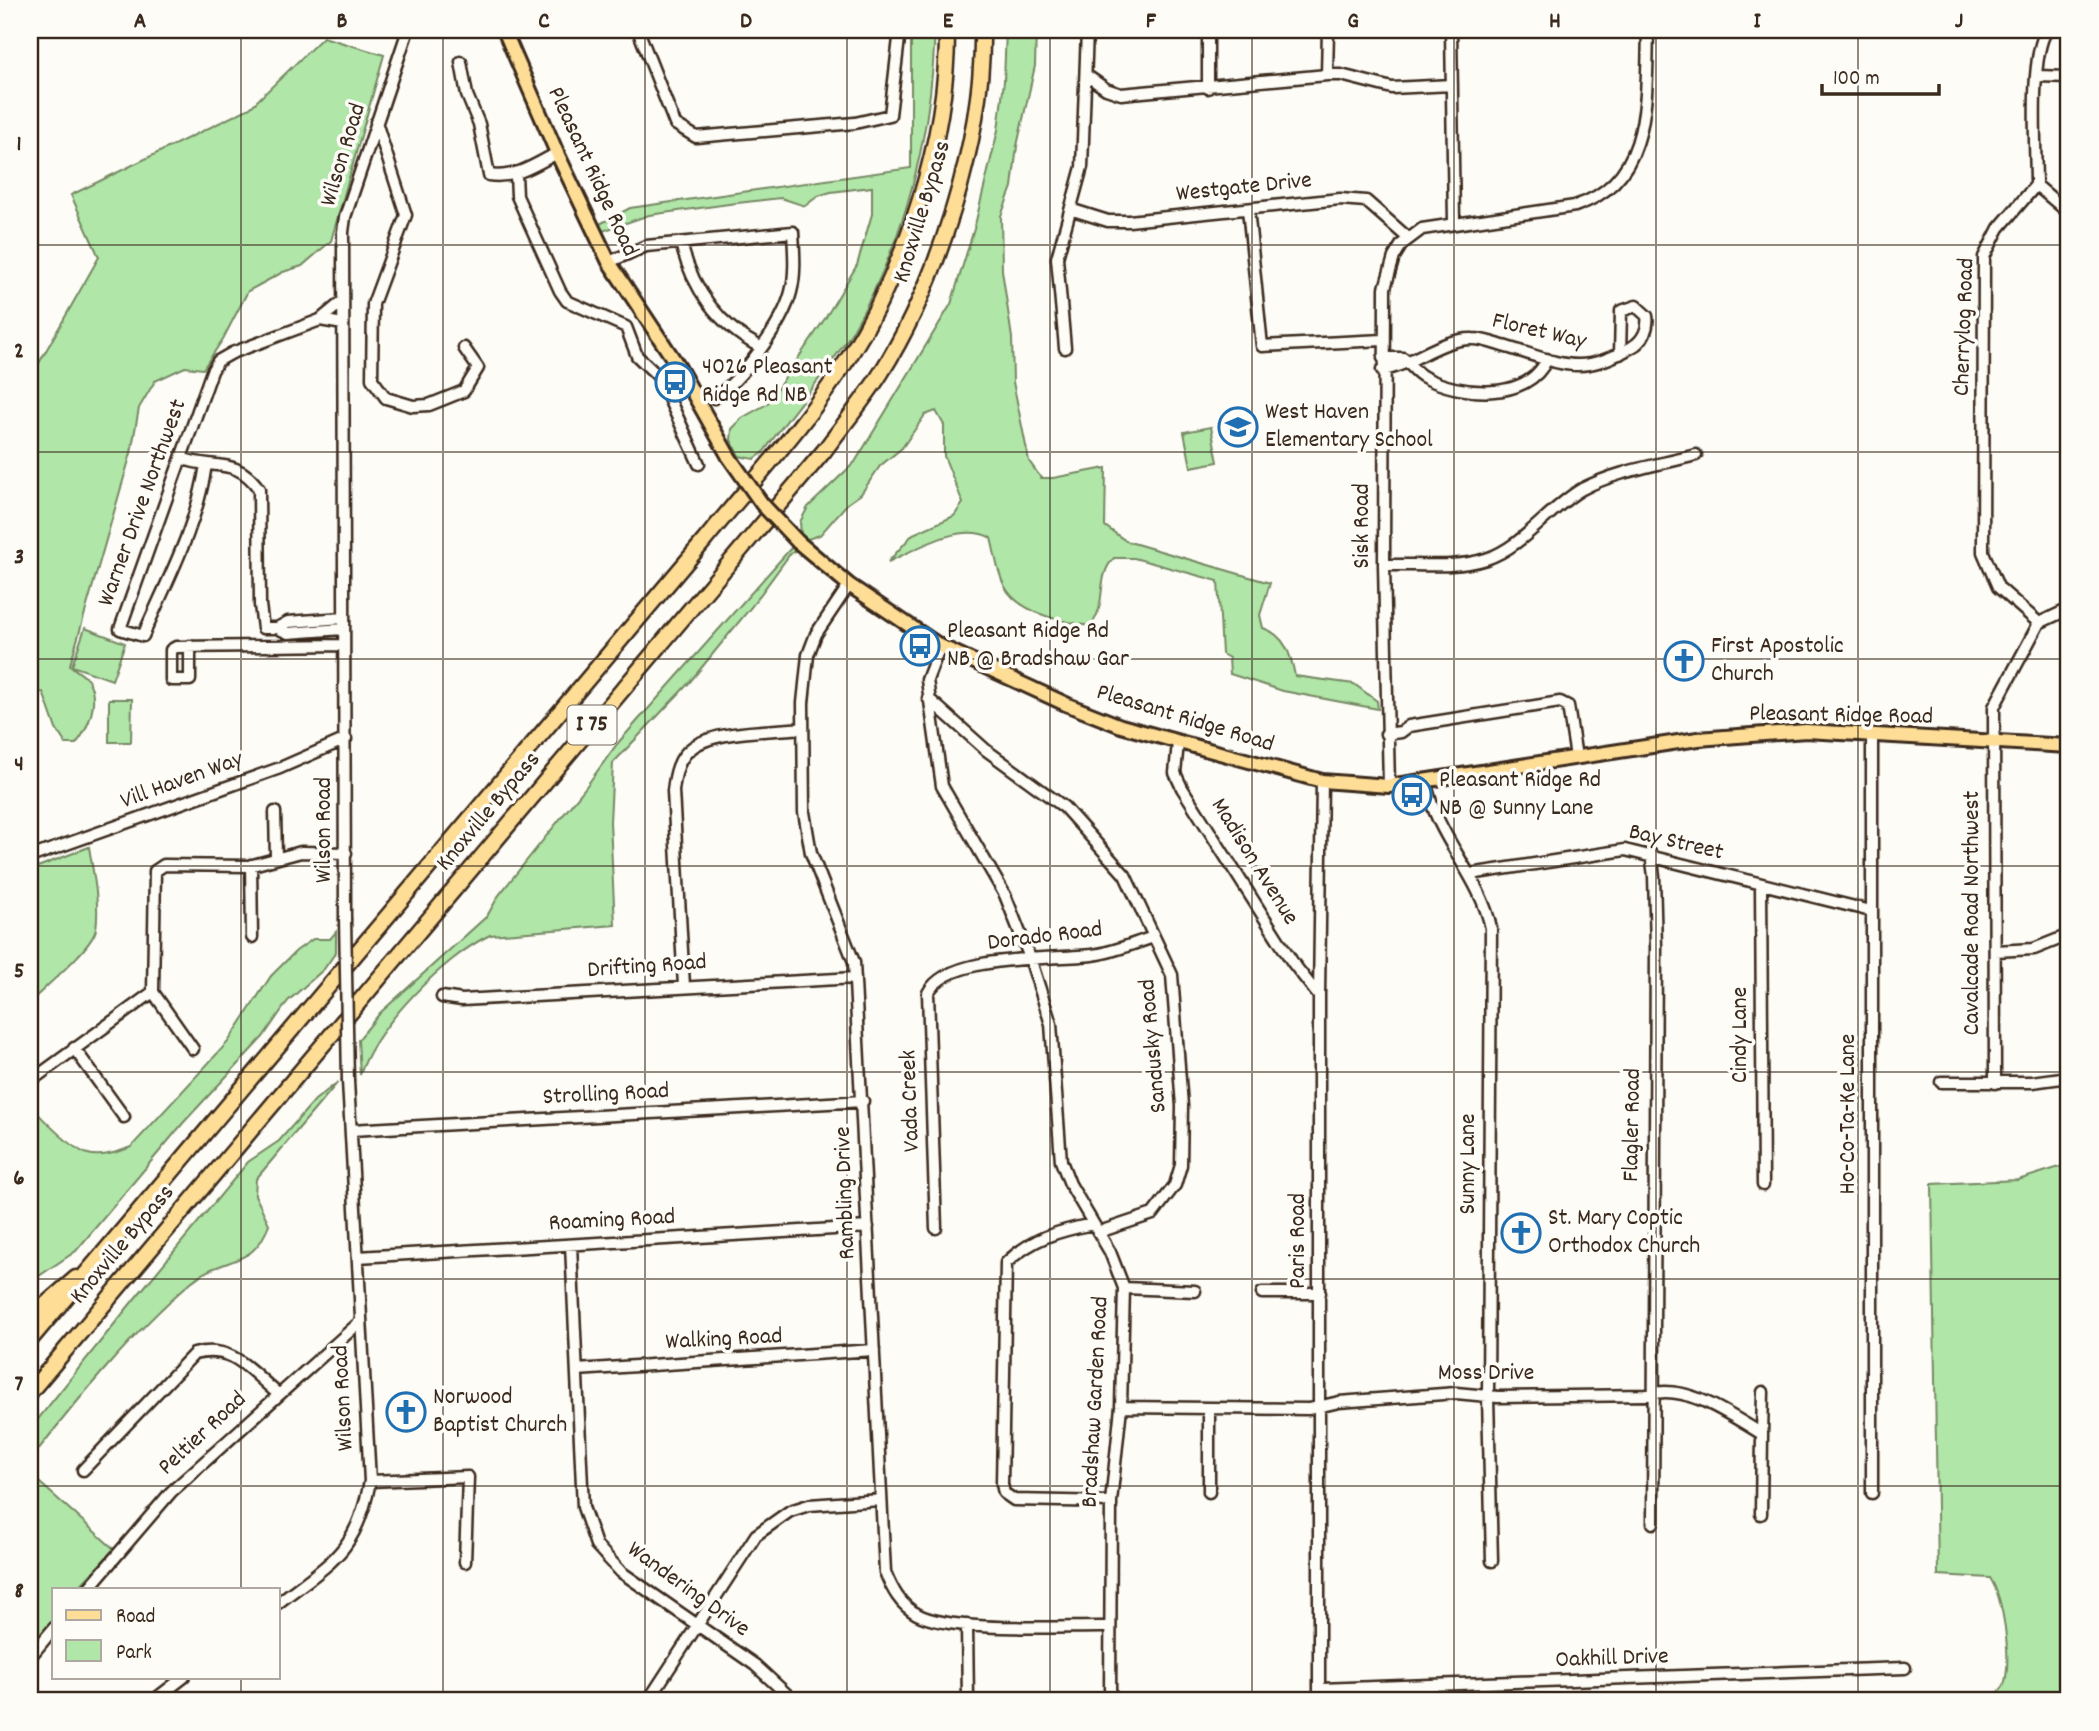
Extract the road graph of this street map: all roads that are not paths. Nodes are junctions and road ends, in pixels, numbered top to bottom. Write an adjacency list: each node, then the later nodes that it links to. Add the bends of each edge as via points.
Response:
1 (408, 30): 20 (street, Wilson Road)
2 (504, 30): 21 (main road, Pleasant Ridge Road)
3 (638, 30): 4 (street, via 675,124 696,137 890,116)
4 (900, 30)
5 (947, 30): 105 (highway, Knoxville Bypass / I 75, via 937,128 916,210 886,290 849,358 704,541)
6 (982, 30): 115 (highway, Knoxville Bypass / I 75, via 971,131 952,214 923,296 880,373 824,451)
7 (1087, 30): 14 (street)
8 (1208, 30): 19 (street)
9 (1328, 30): 15 (street)
10 (1451, 30): 18 (street)
11 (1648, 30): 27 (street, via 1644,129 1615,180 1591,201)
12 (2047, 30): 16 (street)
13 (461, 62): 22 (street, via 489,175)
14 (1086, 75): 19 (street, via 1121,94); 25 (street, via 1082,167)
15 (1327, 75): 18 (street, via 1392,88); 19 (street)
16 (2036, 76): 17 (street); 23 (street)
17 (2069, 76)
18 (1452, 85): 27 (street)
19 (1208, 88)
20 (376, 121): 31 (street, Wilson Road, via 345,216); 36 (street, via 406,215 373,304 372,379 386,398 413,406 429,405 464,391 475,376 478,368)
21 (557, 153): 22 (street); 30 (main road, Pleasant Ridge Road)
22 (516, 174): 44 (street, via 517,196 526,220 567,301 626,327 637,356)
23 (2036, 184): 26 (street); 53 (street, Cherrylog Road, via 1999,228 1984,257 1983,552 1998,587)
24 (1248, 209): 25 (street, Westgate Drive, via 1129,222); 28 (street, Westgate Drive, via 1340,199 1366,201); 34 (street, via 1262,346)
25 (1073, 210): 37 (street, via 1057,258)
26 (2069, 213)
27 (1454, 222): 28 (street)
28 (1407, 237): 34 (street, Sisk Road, via 1388,272)
29 (681, 243): 30 (street, via 646,246); 35 (street, via 688,270 714,312); 35 (street, via 793,232 791,294)
30 (609, 262): 42 (main road, Pleasant Ridge Road)
31 (343, 301): 32 (street); 33 (street, Wilson Road)
32 (320, 320): 33 (street); 47 (street, Warner Drive Northwest, via 218,361)
33 (343, 324): 54 (street, Wilson Road)
34 (1383, 340): 39 (street, Sisk Road)
35 (760, 347): 45 (street, via 737,379)
36 (464, 348)
37 (1065, 348)
38 (1620, 354): 38 (street, Floret Way, via 1646,331 1647,316 1636,306 1621,311); 40 (street, Floret Way, via 1595,366 1574,367)
39 (1383, 358): 41 (street); 43 (street, Sisk Road)
40 (1547, 359): 41 (street, Floret Way, via 1473,339); 41 (street, via 1541,373 1529,382 1468,393 1422,376)
41 (1408, 362): 43 (street, Floret Way)
42 (678, 366): 44 (street); 51 (main road, Pleasant Ridge Road, bridge, via 729,457 762,504 797,542)
43 (1382, 370): 50 (street, Sisk Road)
44 (659, 377): 49 (street)
45 (714, 398)
46 (1696, 456): 50 (street, via 1583,489 1488,559)
47 (181, 458): 48 (street); 48 (street, Warner Drive Northwest, via 120,629 143,636 182,547)
48 (206, 464): 54 (street, via 242,469 259,489 263,628 278,628 288,622)
49 (699, 464)
50 (1384, 565): 60 (street, Sisk Road)
51 (849, 584): 57 (main road, Pleasant Ridge Road); 59 (street, Rambling Drive, via 816,634 808,655)
52 (2069, 609): 53 (street)
53 (2039, 623): 63 (street, Cavalcade Road Northwest, via 1994,707)
54 (343, 624): 55 (street, Wilson Road)
55 (344, 645): 56 (street); 62 (street, Wilson Road)
56 (190, 646)
57 (940, 646): 58 (street, Bradshaw Garden Road, via 927,680); 64 (main road, Pleasant Ridge Road, via 1068,705)
58 (928, 698): 81 (street, Sandusky Road, via 986,750 1064,807 1125,875); 83 (street, Bradshaw Garden Road, via 942,786 1005,895)
59 (803, 728): 85 (street, Rambling Drive, via 807,836 854,962); 86 (street, via 709,740 693,747 681,760 673,790)
60 (1386, 734): 66 (street, via 1409,726 1560,702 1568,706); 69 (street, Sisk Road)
61 (1872, 735): 63 (main road, Pleasant Ridge Road); 66 (main road, Pleasant Ridge Road, via 1746,734); 78 (street, Ho-Co-Ta-Ke Lane)
62 (346, 739): 71 (street, Wilson Road); 73 (street, Vill Haven Way, via 280,768)
63 (1993, 742): 65 (main road, Pleasant Ridge Road); 82 (street, Cavalcade Road Northwest)
64 (1178, 743): 67 (main road, Pleasant Ridge Road); 88 (street, Madison Avenue, via 1175,773 1182,789 1293,963)
65 (2069, 746)
66 (1576, 757): 68 (main road, Pleasant Ridge Road)
67 (1322, 780): 69 (main road, Pleasant Ridge Road); 88 (street, Paris Road)
68 (1426, 782): 69 (main road, Pleasant Ridge Road); 76 (street, Sunny Lane, via 1433,810)
69 (1389, 786)
70 (275, 812): 74 (street)
71 (346, 852): 74 (street); 98 (street, Wilson Road, bridge)
72 (1651, 854): 76 (street, Bay Street, via 1605,850); 77 (street, Bay Street); 116 (street, Flagler Road, via 1656,947)
73 (30, 857)
74 (276, 857): 75 (street)
75 (251, 865): 80 (street); 87 (street, via 178,864 155,871)
76 (1470, 874): 119 (street, Sunny Lane, via 1491,928)
77 (1761, 885): 78 (street, Bay Street); 99 (street, Cindy Lane)
78 (1871, 911): 127 (street, Ho-Co-Ta-Ke Lane)
79 (2069, 935): 82 (street, via 2034,949)
80 (251, 937)
81 (1154, 937): 83 (street, Dorado Road, via 1093,955); 102 (street, Sandusky Road, via 1172,975 1182,1106 1181,1165 1175,1185 1153,1214)
82 (1995, 951): 95 (street, Cavalcade Road Northwest)
83 (1030, 958): 84 (street, Dorado Road); 102 (street, Bradshaw Garden Road, via 1051,1024 1061,1161)
84 (941, 977): 101 (street, Vada Creek, via 928,993)
85 (855, 978): 86 (street, Drifting Road); 96 (street, Rambling Drive)
86 (684, 986): 89 (street, Drifting Road, via 462,1000)
87 (153, 992): 90 (street); 91 (street)
88 (1319, 995): 109 (street, Paris Road)
89 (442, 997)
90 (74, 1048): 93 (street); 97 (street)
91 (193, 1049)
92 (2069, 1077): 95 (street)
93 (32, 1080)
94 (1941, 1082): 95 (street)
95 (1995, 1083)
96 (863, 1101): 98 (street, Strolling Road); 100 (street, Rambling Drive)
97 (124, 1117)
98 (351, 1130): 104 (street, Wilson Road)
99 (1763, 1185)
100 (868, 1227): 103 (street, Roaming Road); 113 (street, Rambling Drive)
101 (936, 1228)
102 (1096, 1228): 106 (street, Bradshaw Garden Road); 129 (street, Sandusky Road, via 1047,1234 1023,1246 1006,1263 1004,1493 1023,1501)
103 (571, 1245): 104 (street, Roaming Road); 114 (street, Wandering Drive)
104 (358, 1257): 111 (street, Wilson Road)
105 (92, 1267): 110 (highway, via 62,1287); 112 (highway, Knoxville Bypass / I 75)
106 (1124, 1288): 107 (street); 121 (street, Bradshaw Garden Road)
107 (1195, 1291)
108 (1262, 1293): 109 (street)
109 (1320, 1293): 120 (street, Paris Road)
110 (30, 1318)
111 (360, 1322): 118 (street, Peltier Road); 125 (street, Wilson Road)
112 (30, 1340)
113 (874, 1350): 114 (street, Walking Road); 128 (street, Rambling Drive)
114 (577, 1370): 136 (street, Wandering Drive, via 583,1507 591,1534 621,1572)
115 (30, 1392)
116 (1655, 1392): 119 (street, Moss Drive); 123 (street, Moss Drive, via 1703,1401); 131 (street, Flagler Road)
117 (1763, 1392): 123 (street)
118 (277, 1393): 124 (street, via 229,1353 211,1349 194,1354); 134 (street, Peltier Road, via 171,1492)
119 (1488, 1397): 120 (street, Moss Drive, via 1456,1394); 132 (street, Sunny Lane)
120 (1319, 1405): 122 (street, Moss Drive, via 1309,1409); 143 (street, Paris Road)
121 (1121, 1407): 122 (street, Moss Drive); 129 (street, Bradshaw Garden Road)
122 (1209, 1408): 126 (street)
123 (1762, 1434): 130 (street)
124 (83, 1470)
125 (370, 1481): 133 (street, via 468,1477); 135 (street, Wilson Road, via 364,1514 351,1543)
126 (1209, 1492)
127 (1872, 1493)
128 (880, 1500): 136 (street, via 809,1505 773,1521 756,1535); 137 (street, Rambling Drive, via 885,1572 896,1595 925,1618)
129 (1111, 1502): 138 (street, Bradshaw Garden Road)
130 (1761, 1514)
131 (1653, 1523)
132 (1492, 1561)
133 (465, 1562)
134 (89, 1588)
135 (280, 1601)
136 (699, 1625): 145 (street); 146 (street, Wandering Drive, via 763,1671)
137 (967, 1625): 138 (street, Rambling Drive); 147 (street)
138 (1110, 1627): 148 (street, Bradshaw Garden Road)
139 (52, 1630): 140 (street)
140 (30, 1657)
141 (1905, 1668): 143 (street, Oakhill Drive)
142 (183, 1678): 144 (street)
143 (1320, 1689): 149 (street, Paris Road)
144 (153, 1701)
145 (648, 1701)
146 (794, 1701)
147 (968, 1701)
148 (1110, 1701)
149 (1320, 1701)

